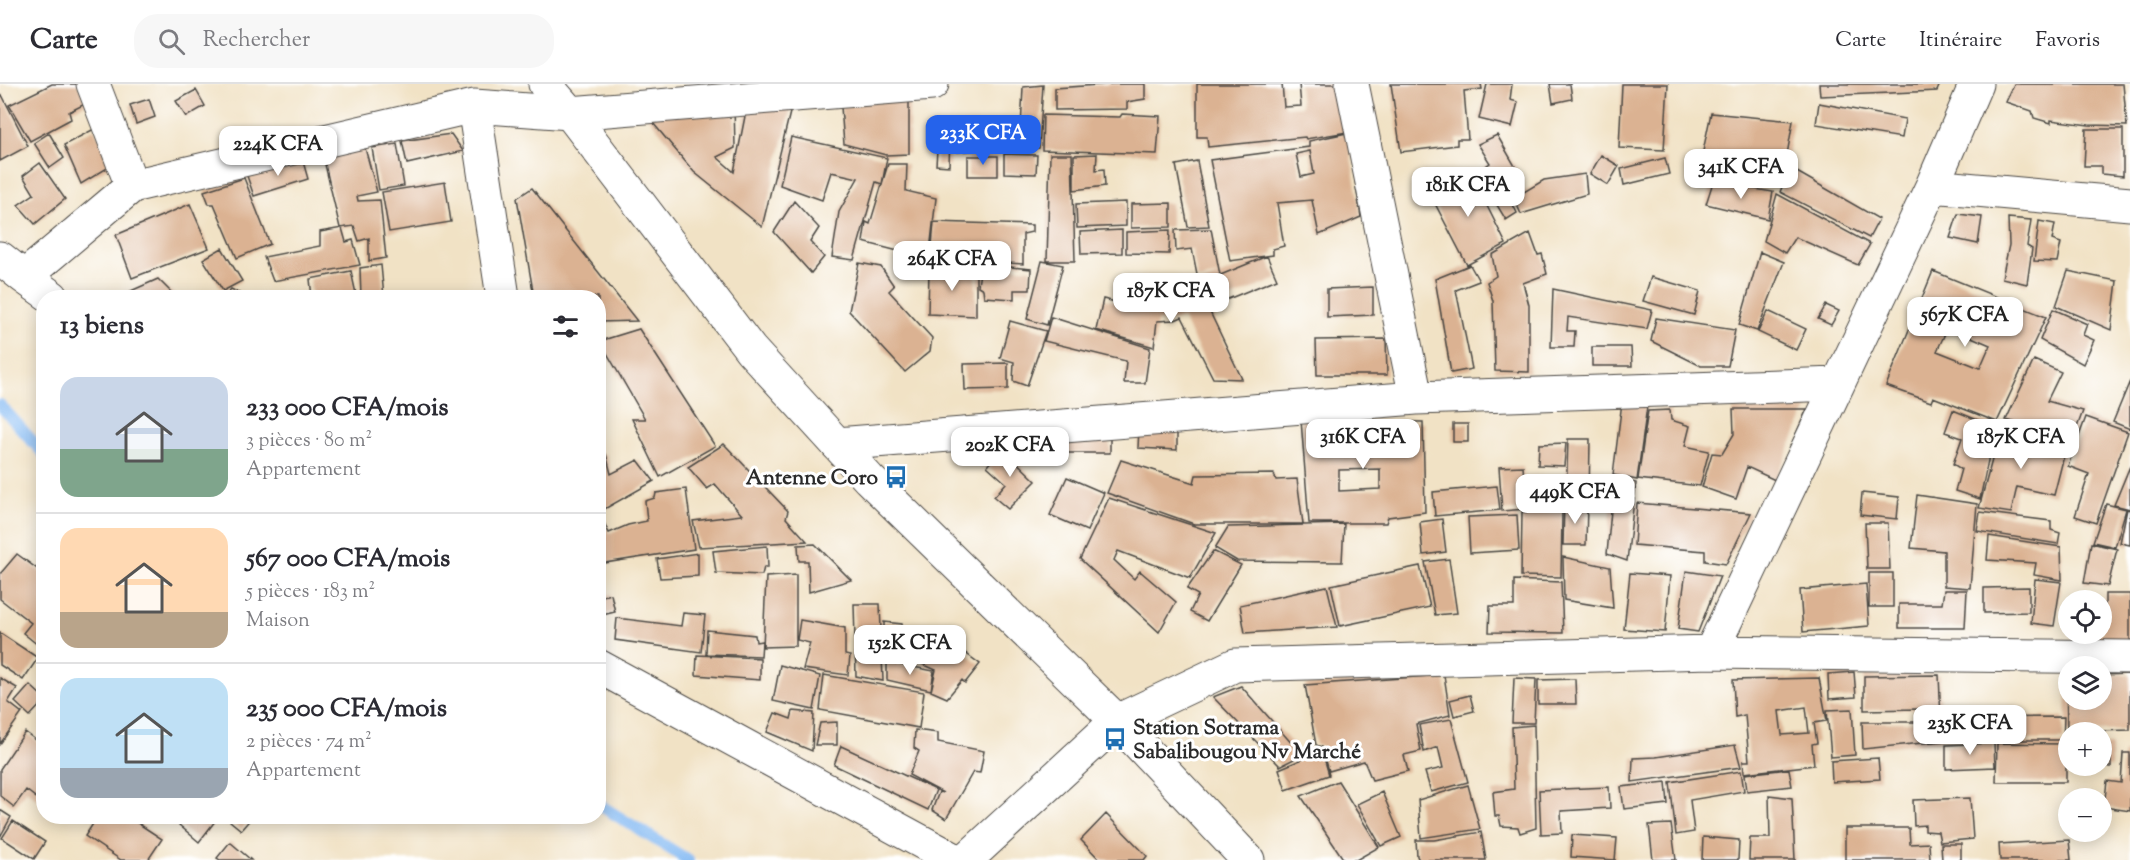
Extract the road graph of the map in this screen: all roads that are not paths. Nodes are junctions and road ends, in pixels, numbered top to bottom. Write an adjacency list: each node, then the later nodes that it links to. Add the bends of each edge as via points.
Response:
1 (93, 84): 8 (street)
2 (545, 84): 7 (street)
3 (932, 84): 7 (street)
4 (1352, 84): 15 (street)
5 (1976, 84): 9 (street)
6 (474, 106): 7 (street); 8 (street); 13 (street)
7 (570, 113): 16 (street, via 751,350)
8 (132, 186): 11 (street)
9 (1932, 186): 10 (street); 14 (street)
10 (2130, 204)
11 (12, 267): 12 (street)
12 (43, 290)
13 (502, 290)
14 (1838, 384): 15 (street); 17 (street)
15 (1416, 398): 16 (street)
16 (837, 444): 20 (street)
17 (1711, 652): 18 (street); 20 (street, via 1235,665)
18 (2130, 657)
19 (606, 670): 21 (street)
20 (1117, 721): 22 (street); 23 (street)
21 (955, 860)
22 (966, 860)
23 (1248, 860)

